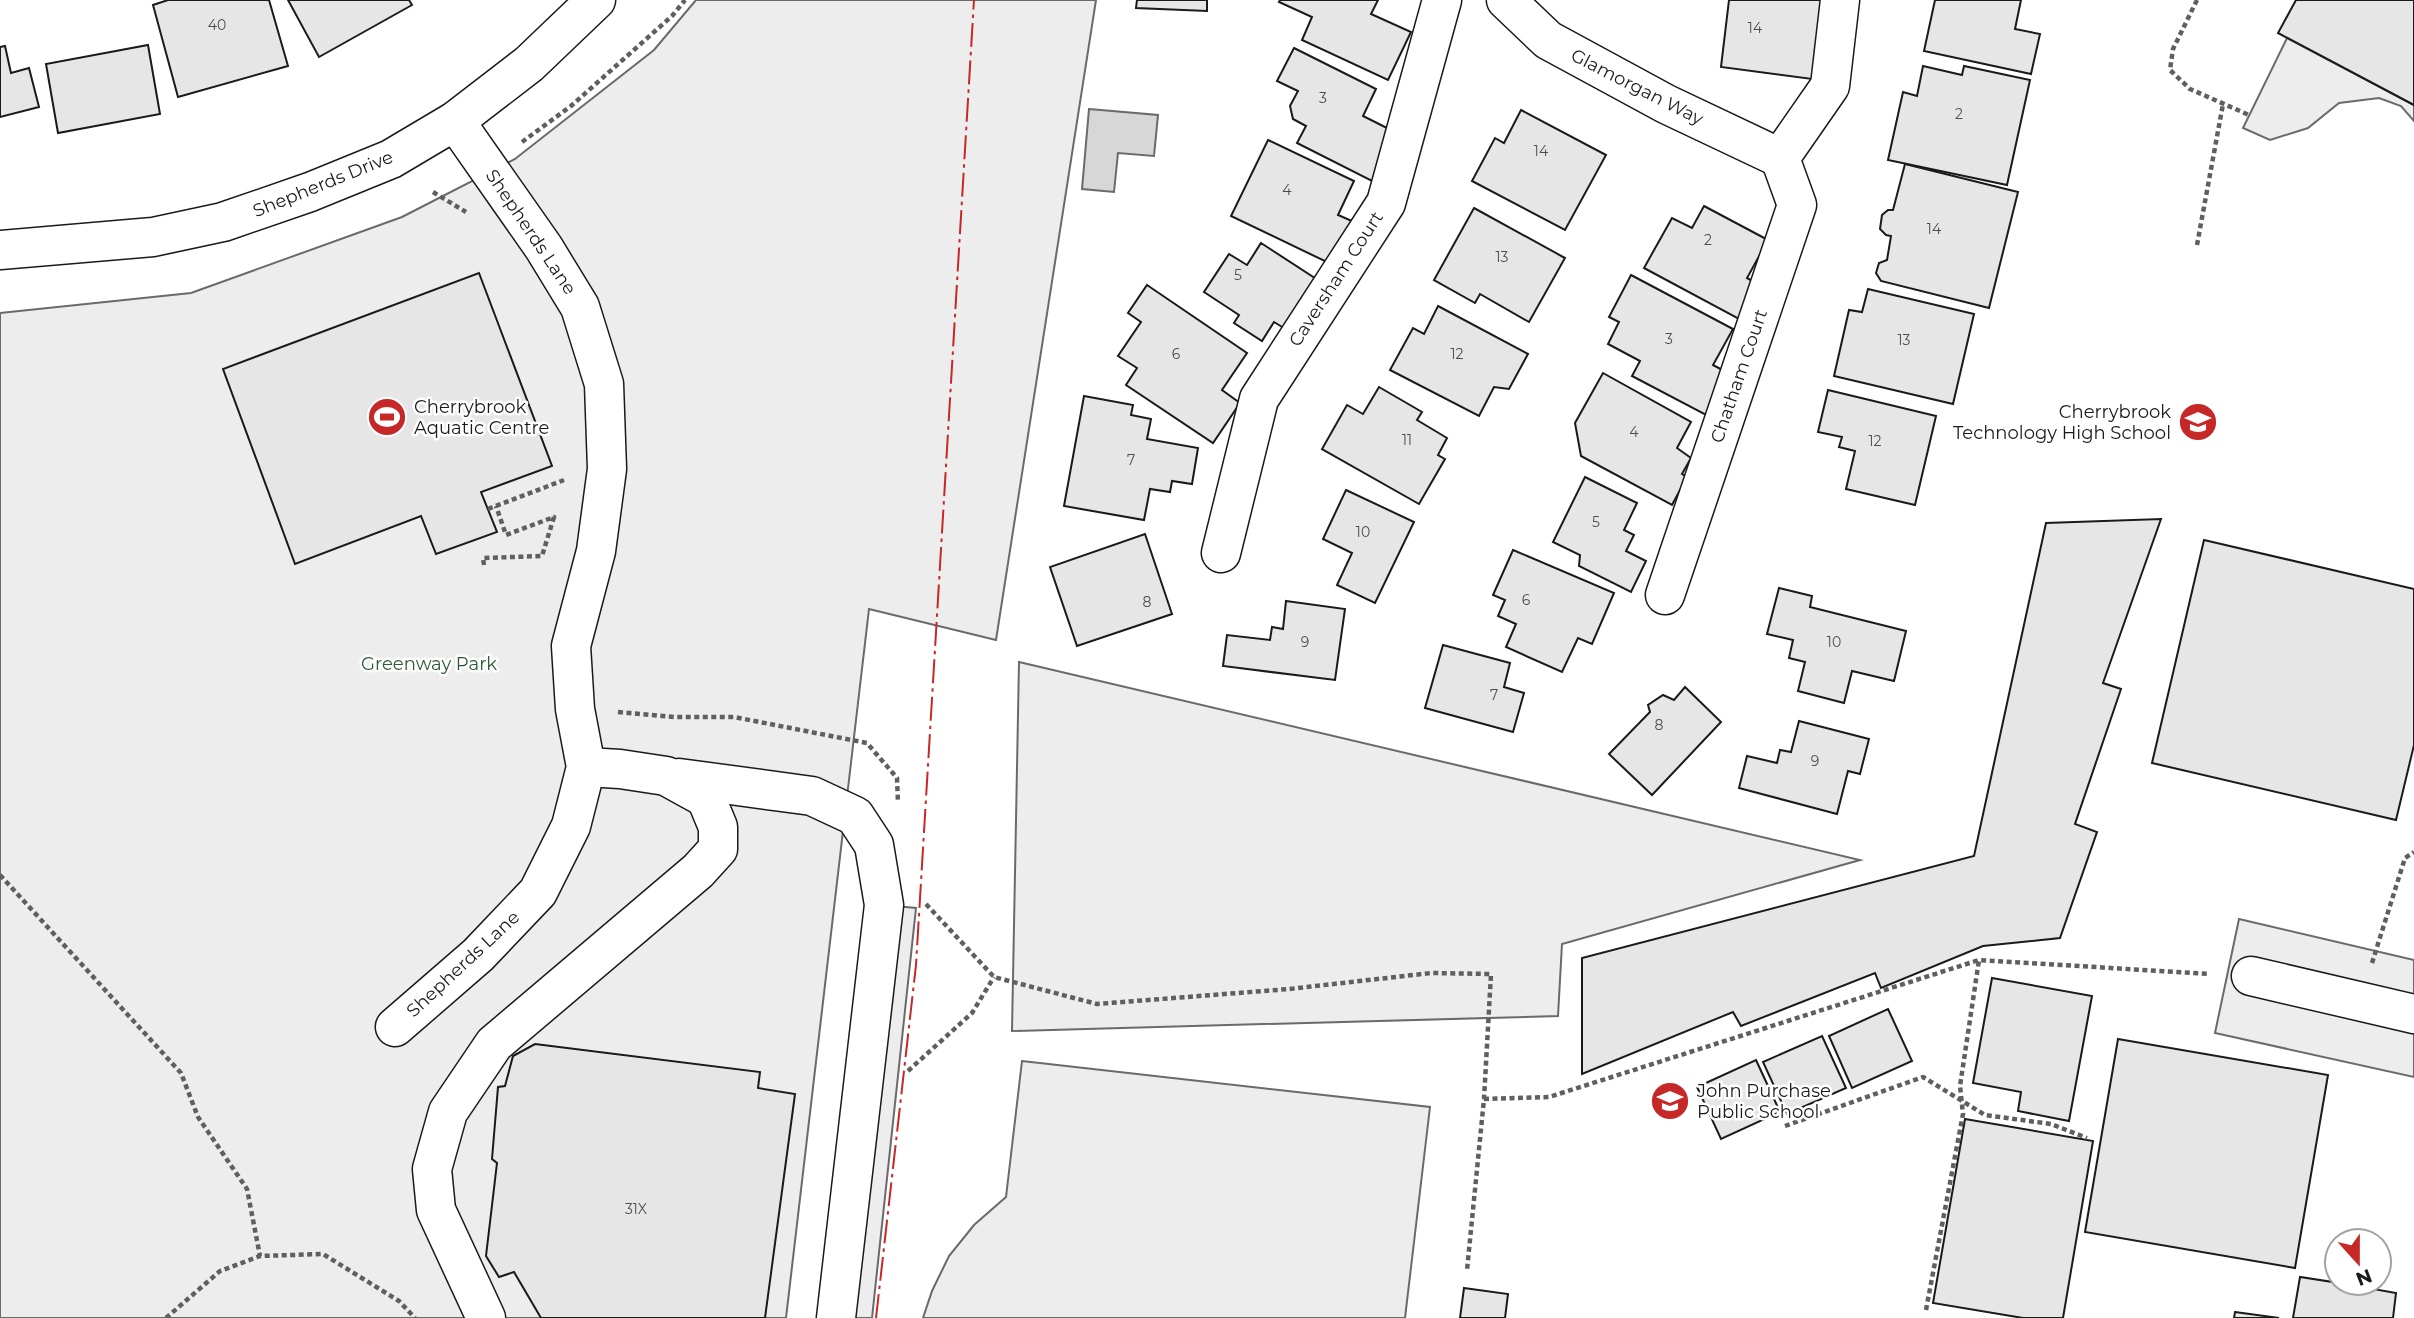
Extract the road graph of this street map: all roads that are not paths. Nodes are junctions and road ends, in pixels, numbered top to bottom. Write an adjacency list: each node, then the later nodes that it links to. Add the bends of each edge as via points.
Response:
1 (596, 0): 5 (street, Shepherds Drive, via 528,64)
2 (1442, 0): 8 (street, Caversham Court, via 1386,203 1259,399)
3 (1506, 0): 6 (street, Glamorgan Way, via 1548,40 1666,104)
4 (1840, 0): 6 (street, via 1830,86)
5 (455, 121): 7 (street, Shepherds Drive, via 391,159 223,222 153,237); 10 (street, Shepherds Lane, via 580,307 604,384 607,468 596,551 571,646 575,709)
6 (1780, 158): 9 (street, Chatham Court, via 1797,205)
7 (0, 250)
8 (1221, 553)
9 (1665, 595)
10 (586, 767): 11 (street); 14 (street, Shepherds Lane, via 571,826 538,892 478,955)
11 (666, 776): 15 (street, via 706,798 719,827 718,849 698,872 494,1044 448,1112 432,1169 436,1210); 16 (street, via 812,796 855,816 874,845 884,905)
12 (2251, 976): 13 (street)
13 (2414, 1013)
14 (395, 1027)
15 (486, 1318)
16 (836, 1318)

